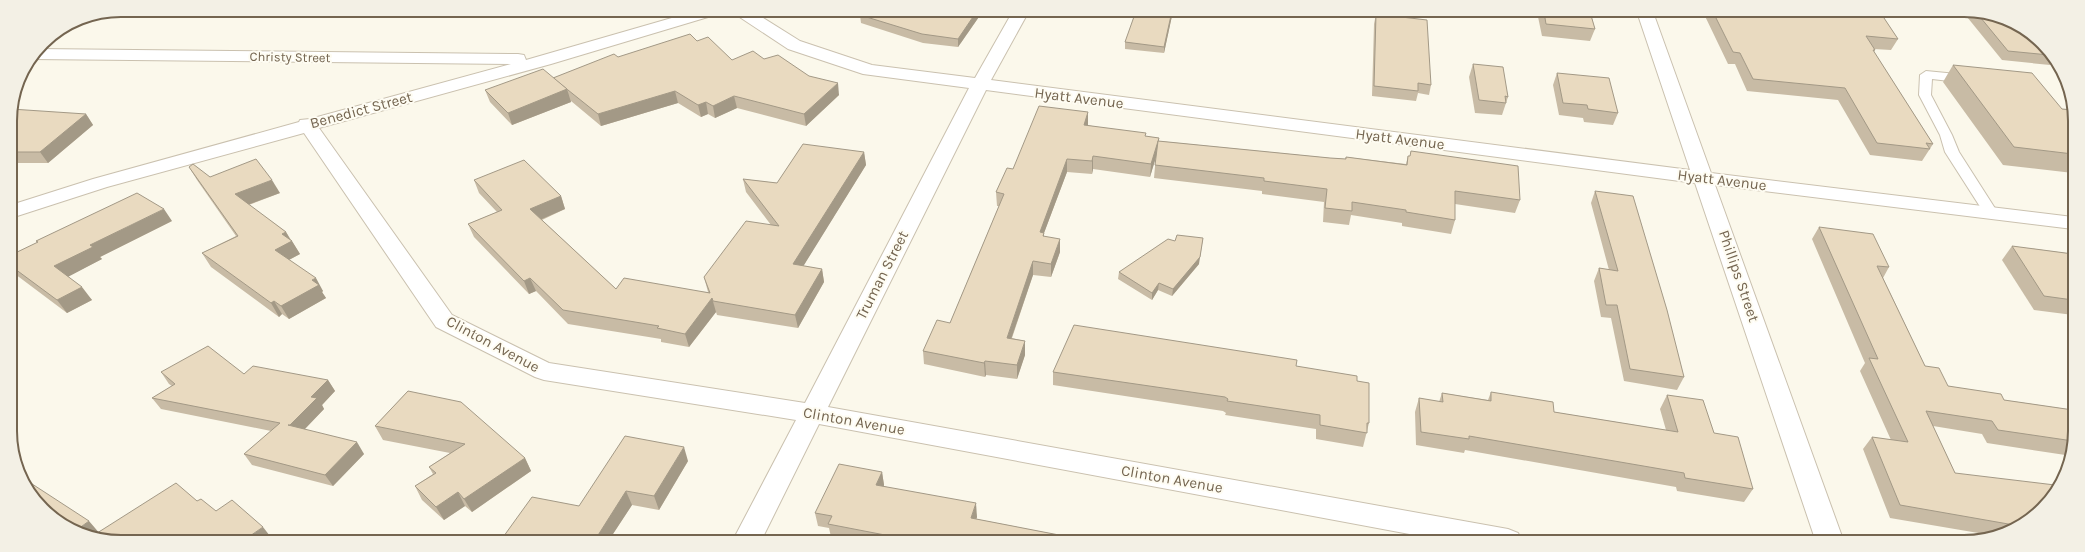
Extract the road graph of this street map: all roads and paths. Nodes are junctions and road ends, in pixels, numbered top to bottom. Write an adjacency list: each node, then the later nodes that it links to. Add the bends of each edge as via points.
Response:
1 (692, 17): 6 (street, Benedict Street)
2 (751, 17): 8 (street, Hyatt Avenue, via 794,44 869,70)
3 (1018, 17): 8 (street, Truman Street)
4 (1648, 17): 10 (street, Phillips Street)
5 (41, 54): 6 (street, Christy Street)
6 (545, 60): 9 (street, Benedict Street)
7 (1981, 80): 12 (lane, via 1926,75 1925,95 1952,152)
8 (980, 85): 10 (street, Hyatt Avenue); 14 (street, Truman Street)
9 (307, 124): 11 (street, Benedict Street, via 100,183); 14 (street, Clinton Avenue, via 444,320 544,371)
10 (1705, 178): 12 (street, Hyatt Avenue); 17 (street, Phillips Street)
11 (17, 210)
12 (1991, 213): 13 (street, Hyatt Avenue)
13 (2068, 222)
14 (812, 413): 15 (street, Truman Street); 16 (street, Clinton Avenue)
15 (750, 535)
16 (1475, 535)
17 (1828, 535)

